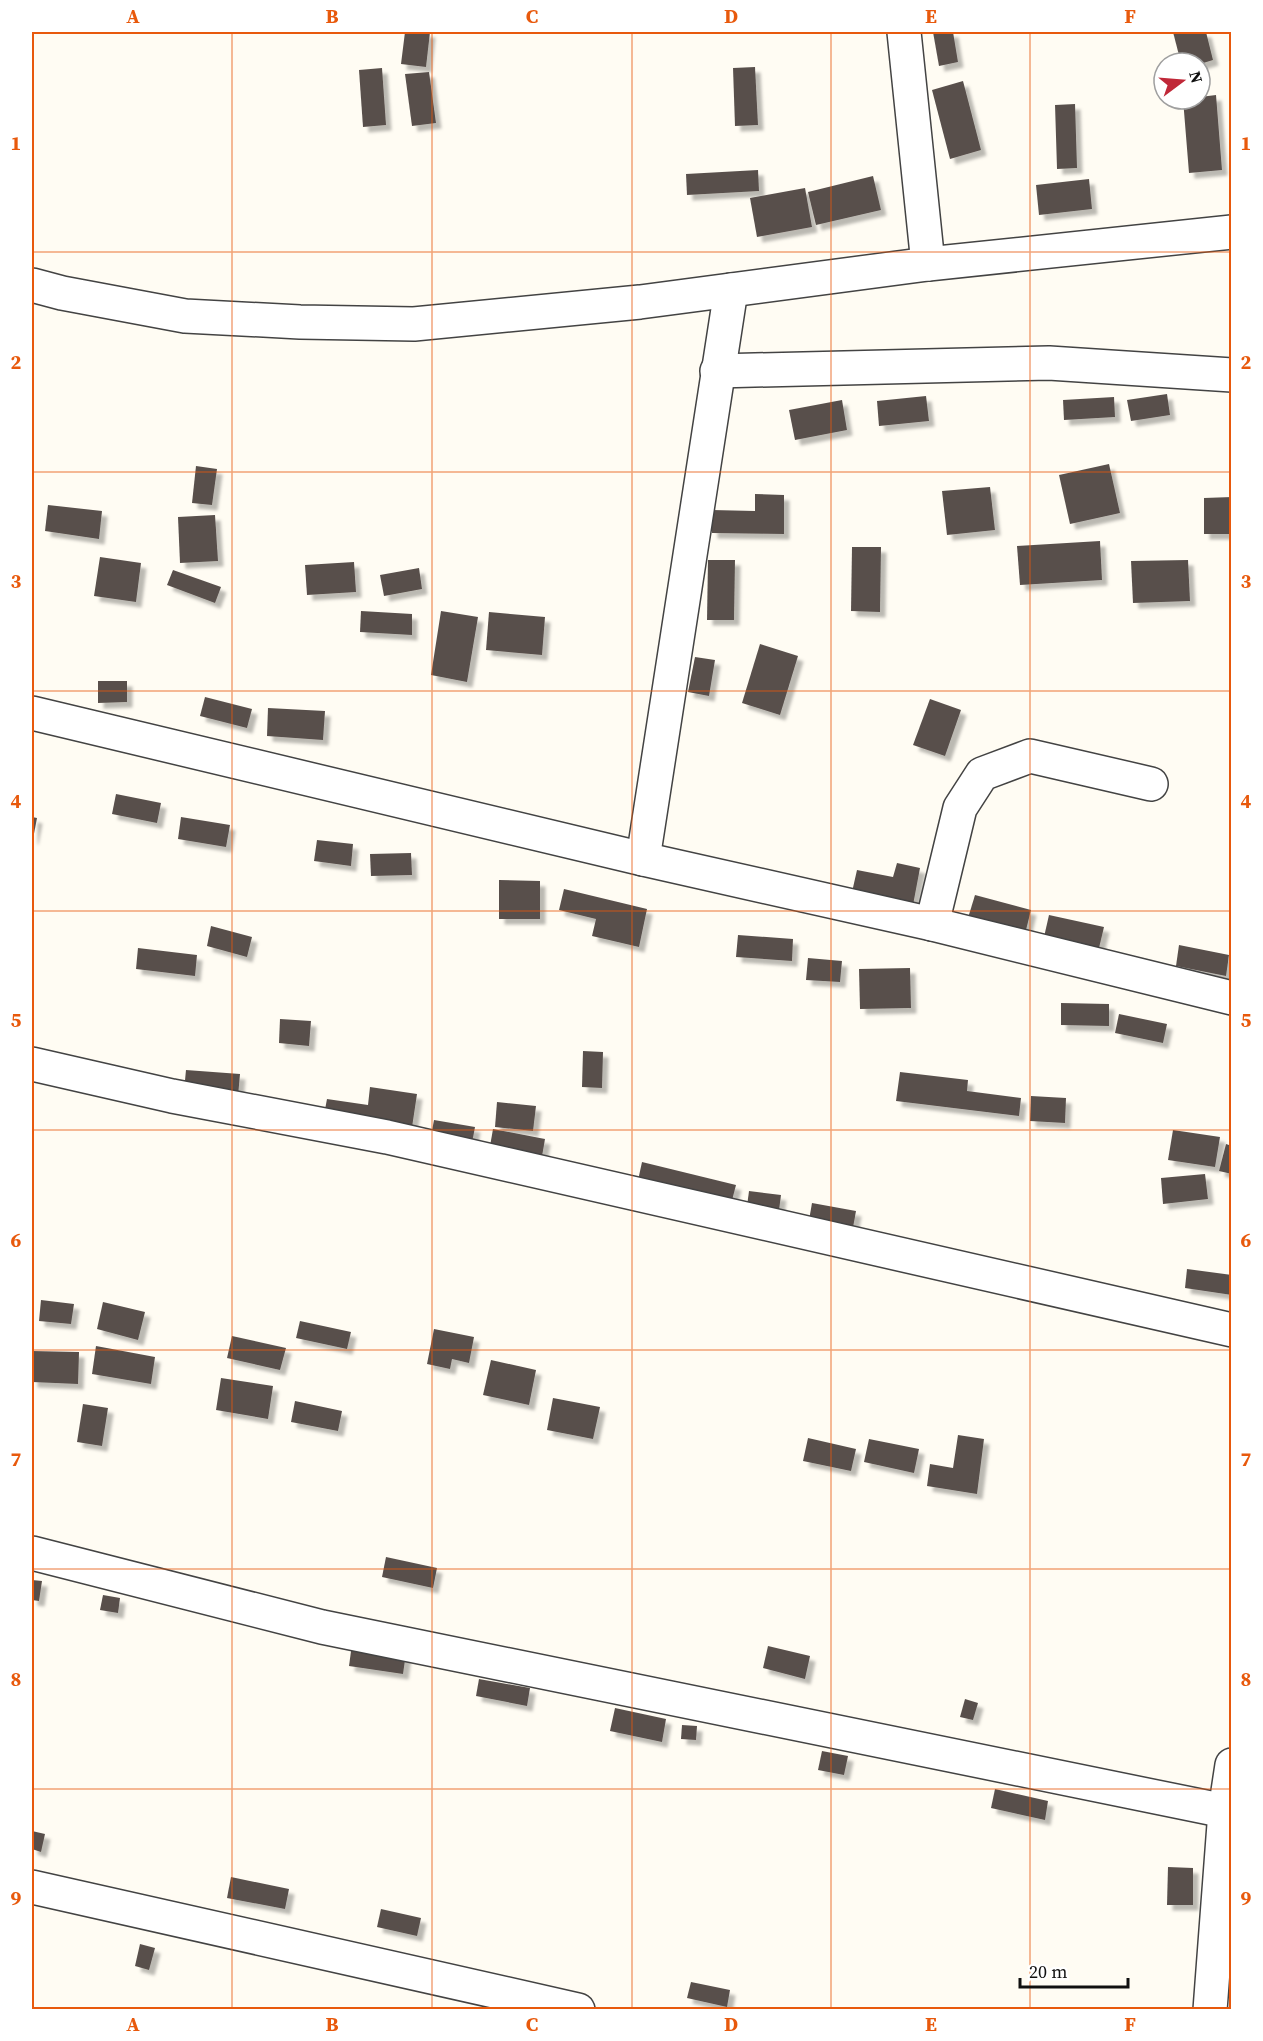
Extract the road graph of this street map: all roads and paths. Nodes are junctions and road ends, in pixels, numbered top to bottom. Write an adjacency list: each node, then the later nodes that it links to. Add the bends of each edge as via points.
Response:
1 (904, 32): 3 (street)
2 (1232, 232): 3 (street)
3 (928, 264): 5 (street)
4 (32, 285): 5 (street, via 184,316 414,324)
5 (730, 290): 6 (street)
6 (717, 371): 7 (street, via 1049,363); 10 (street)
7 (1232, 375)
8 (32, 713): 10 (street)
9 (1151, 784): 11 (street, via 1030,756 982,774 960,808)
10 (643, 859): 11 (street)
11 (932, 924): 12 (street)
12 (1232, 998)
13 (32, 1064): 14 (street, via 172,1096 387,1137)
14 (1232, 1330)
15 (32, 1553): 17 (street, via 322,1628)
16 (1232, 1766): 17 (street)
17 (1225, 1811): 20 (street)
18 (32, 1887): 19 (street)
19 (578, 2010)
20 (1210, 2010)

